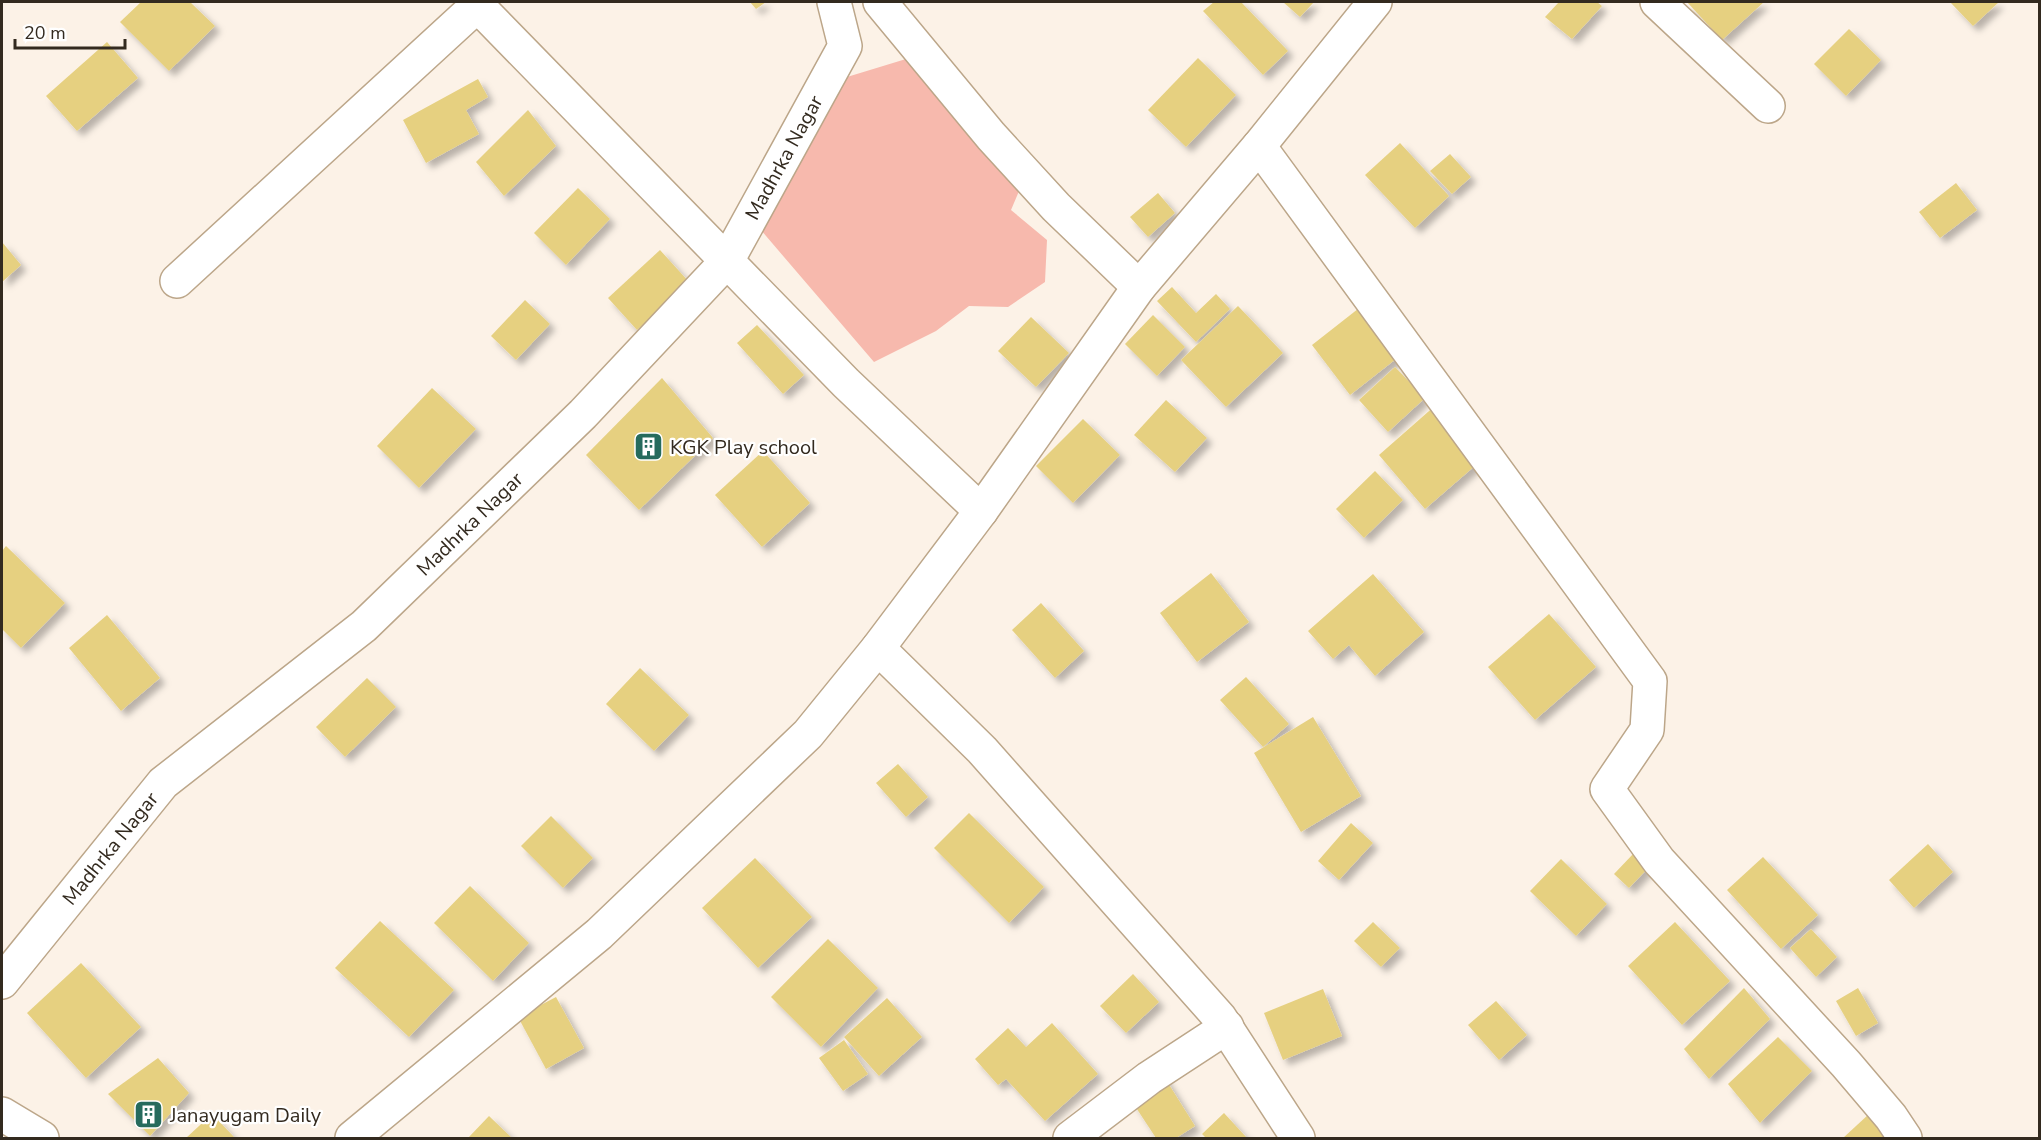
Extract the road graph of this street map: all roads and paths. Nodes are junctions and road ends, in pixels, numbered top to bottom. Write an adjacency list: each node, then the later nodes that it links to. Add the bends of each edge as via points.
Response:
1 (834, 2): 8 (street, Madhrka Nagar, via 845,46)
2 (880, 2): 10 (street, via 991,136 1056,207)
3 (1375, 2): 7 (street)
4 (1657, 2): 6 (street)
5 (477, 3): 8 (street); 9 (street)
6 (1768, 105)
7 (1259, 146): 10 (street); 20 (street, via 1650,681 1647,730 1607,789 1659,861 1846,1064)
8 (727, 261): 11 (street, via 846,383); 13 (street, Madhrka Nagar, via 583,414 364,626 163,783)
9 (177, 281)
10 (1139, 287): 11 (street)
11 (981, 511): 12 (street)
12 (878, 648): 14 (street, via 982,750); 17 (street, via 808,734 599,934)
13 (2, 982)
14 (1227, 1027): 18 (street, via 1149,1078); 19 (street)
15 (2, 1114): 16 (street)
16 (42, 1138)
17 (352, 1138)
18 (1070, 1138)
19 (1298, 1138)
20 (1905, 1138)

